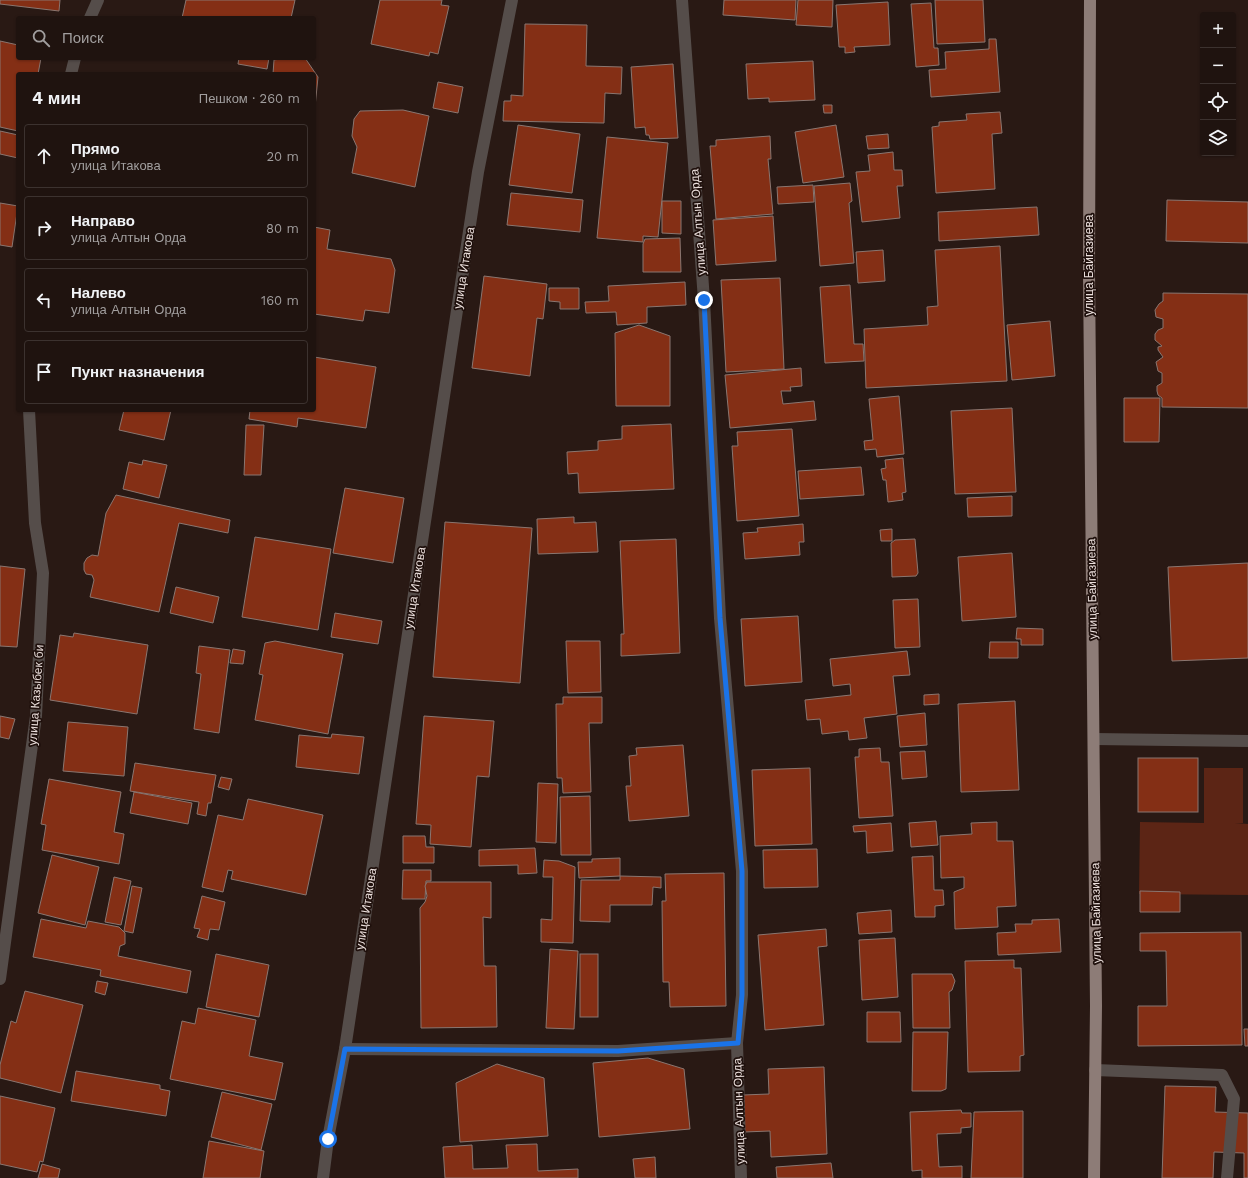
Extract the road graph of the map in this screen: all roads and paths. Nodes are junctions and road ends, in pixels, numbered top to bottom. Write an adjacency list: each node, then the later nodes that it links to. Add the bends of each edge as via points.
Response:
1 (98, 0): 5 (street)
2 (512, 0): 13 (street, улица Итакова, via 478,172)
3 (682, 0): 12 (street, улица Алтын Орда, via 704,300 720,618 742,871 742,995)
4 (1090, 0): 9 (main road, улица Байгазиева, via 1089,273)
5 (91, 16)
6 (74, 60): 7 (street)
7 (72, 72)
8 (29, 412): 11 (street, улица Казыбек би, via 36,523 43,573 36,716)
9 (1094, 740): 10 (street); 14 (main road, улица Байгазиева)
10 (1248, 741)
11 (0, 979)
12 (738, 1043): 13 (street, улица Алтын Орда, via 618,1051); 16 (street, улица Алтын Орда)
13 (345, 1049): 15 (street, улица Итакова)
14 (1095, 1070): 17 (main road, улица Байгазиева); 18 (street, via 1222,1075 1234,1099)
15 (323, 1178)
16 (741, 1178)
17 (1094, 1178)
18 (1226, 1178)

